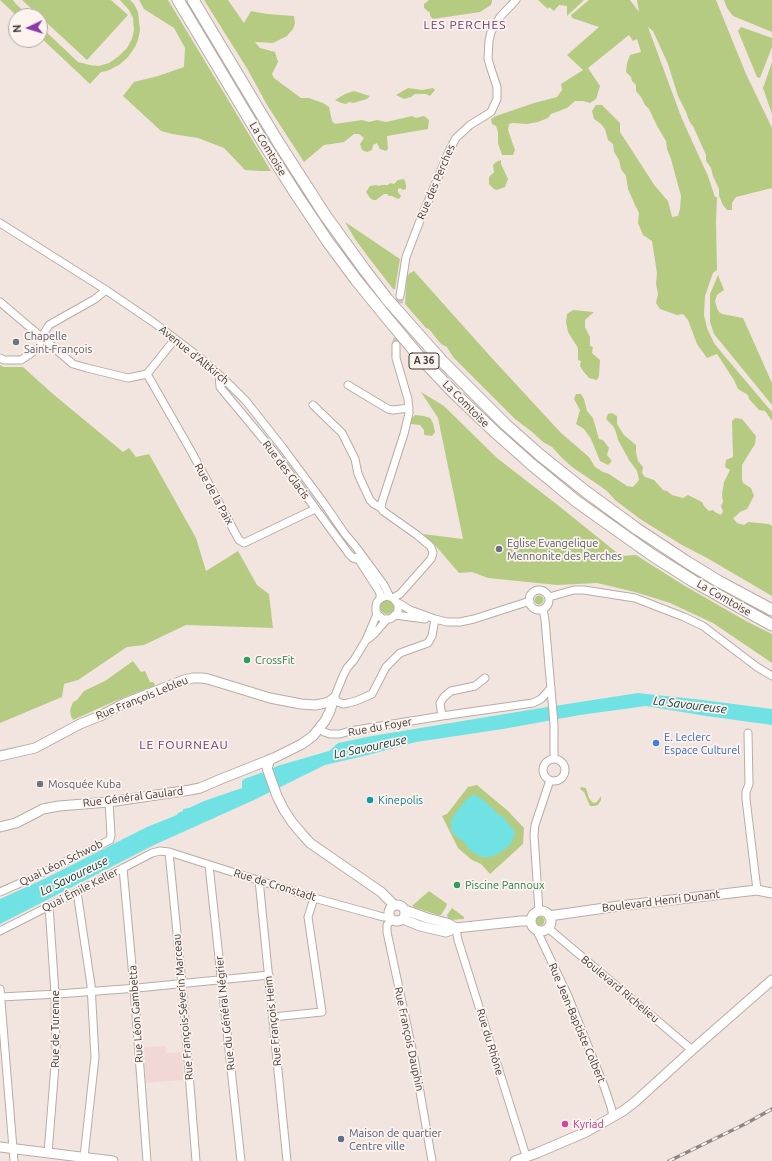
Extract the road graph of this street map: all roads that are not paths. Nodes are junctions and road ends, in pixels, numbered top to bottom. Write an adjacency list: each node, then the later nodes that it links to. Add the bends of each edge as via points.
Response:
1 (178, 0): 31 (highway, La Comtoise / A 36, via 263,142 320,229 357,281 435,373 512,447 604,522 693,581)
2 (193, 0): 26 (highway, La Comtoise / A 36, via 325,215 387,299 447,367 505,424 603,505 687,562)
3 (516, 0): 6 (street, Rue des Perches, via 500,17 488,41 488,59 497,87 497,99 491,112 470,125 456,138 450,149 406,257)
4 (0, 223): 5 (street, Avenue d'Altkirch)
5 (106, 290): 8 (street, via 49,326); 9 (street, Avenue d'Altkirch)
6 (400, 296)
7 (0, 302): 8 (street)
8 (41, 338): 11 (street, via 38,347 20,360); 12 (street, via 73,364 128,378)
9 (175, 339): 12 (street); 13 (street, Avenue d'Altkirch)
10 (396, 345): 16 (street, via 396,358)
11 (0, 358)
12 (147, 374): 18 (street, Rue de la Paix, via 239,540 244,544)
13 (219, 375): 18 (street, Rue des Glacis, via 220,388 274,452); 19 (street, Avenue d'Altkirch, via 246,400)
14 (348, 385): 16 (street, via 388,409)
15 (313, 405): 17 (street, via 342,433 356,459 358,474 370,500)
16 (409, 408): 17 (street, via 404,434)
17 (381, 508): 23 (street, via 429,545 433,553 426,565)
18 (315, 509): 20 (street, Rue des Glacis, via 349,554)
19 (345, 534): 20 (street, Avenue d'Altkirch); 23 (street, Avenue d'Altkirch)
20 (360, 560): 22 (street, Avenue d'Altkirch, via 380,593)
21 (549, 597): 24 (street, via 546,592 537,590 530,596); 25 (street); 33 (street, via 584,590 635,598 703,626)
22 (380, 599): 23 (street); 27 (street, via 376,606)
23 (394, 599): 28 (street, via 398,612); 30 (street, via 410,610)
24 (530, 601): 25 (street, via 534,608); 30 (street, via 460,622)
25 (543, 609): 35 (street)
26 (772, 610)
27 (377, 614): 29 (street); 32 (street)
28 (396, 615): 29 (street); 30 (street)
29 (387, 619): 32 (street)
30 (435, 619): 36 (street, via 432,636 428,642 400,653 386,667 372,694 343,704)
31 (772, 624)
32 (366, 640): 36 (street, via 347,668)
33 (772, 676)
34 (485, 678): 38 (street, via 475,686 451,691 444,697 440,703)
35 (551, 688): 38 (street, Rue du Foyer, via 534,703); 42 (street)
36 (334, 698): 37 (main road, Rue François Lebleu, via 327,703); 39 (main road)
37 (315, 705): 39 (main road, via 322,716); 41 (main road, Rue François Lebleu, via 275,700 214,681 193,678 125,703 35,748)
38 (442, 716): 39 (street, Rue du Foyer, via 340,734 330,734)
39 (320, 729): 44 (main road, via 308,740)
40 (748, 733): 53 (street, via 749,784 746,799)
41 (0, 756): 43 (street, Rue François Lebleu)
42 (554, 759): 45 (street, via 548,761 544,767 545,776); 45 (street, via 563,763 565,772 559,780)
43 (0, 763)
44 (267, 765): 46 (main road, Rue Général Gaulard, via 255,765 200,788); 58 (main road, via 284,810 310,843 381,892)
45 (550, 780): 60 (street, via 534,830)
46 (109, 802): 47 (main road, Rue Général Gaulard, via 42,809 16,823); 54 (street, Quai Léon Schwob, via 110,840)
47 (0, 827)
48 (160, 851): 49 (street, Rue de Cronstadt); 51 (street, Quai Émile Keller)
49 (169, 852): 50 (street, Rue de Cronstadt); 72 (street, Rue François-Séverin Marceau)
50 (209, 865): 52 (street, Rue de Cronstadt); 70 (street, Rue du Général Négrier)
51 (123, 868): 55 (street, Quai Émile Keller); 73 (street, Rue Léon Gambetta)
52 (259, 880): 57 (street, Rue de Cronstadt); 69 (street, Rue François Heim)
53 (757, 890): 56 (main road, Boulevard Henri Dunant); 62 (main road, Boulevard Henri Dunant)
54 (0, 892)
55 (77, 892): 59 (street, Quai Émile Keller); 75 (street)
56 (772, 892)
57 (314, 898): 63 (street, Rue de Cronstadt); 78 (street, via 308,917 322,1012)
58 (394, 905): 61 (main road, via 401,905); 63 (main road, via 389,911)
59 (49, 906): 67 (street, Quai Émile Keller); 76 (street, Rue de Turenne)
60 (539, 911): 62 (main road); 64 (main road, via 533,915)
61 (404, 914): 63 (main road, via 399,921); 65 (main road, via 420,926 433,930 446,932)
62 (549, 916): 66 (main road)
63 (391, 918): 92 (street, Rue François Dauphin, via 387,932)
64 (531, 921): 65 (main road); 68 (main road, via 532,927)
65 (456, 928): 84 (street, Rue du Rhône)
66 (548, 928): 68 (main road); 79 (street, Boulevard Richelieu)
67 (0, 931)
68 (537, 931): 80 (street, Rue Jean-Baptiste Colbert, via 571,1003 604,1086)
69 (269, 975): 70 (street); 78 (street, Rue François Heim)
70 (222, 979): 72 (street); 90 (street, Rue du Général Négrier)
71 (772, 980): 79 (main road)
72 (182, 984): 73 (street); 89 (street, Rue François-Séverin Marceau)
73 (134, 988): 75 (street); 88 (street, Rue Léon Gambetta)
74 (0, 989): 77 (street)
75 (91, 991): 76 (street); 85 (street, via 95,1057)
76 (56, 994): 77 (street); 83 (street, Rue de Turenne)
77 (1, 997): 82 (street)
78 (273, 1017): 91 (street, Rue François Heim)
79 (692, 1050): 80 (main road, via 636,1101)
80 (613, 1116): 84 (main road, via 586,1132)
81 (0, 1147): 82 (main road)
82 (13, 1148): 83 (main road); 86 (street)
83 (51, 1156): 85 (main road)
84 (526, 1156): 93 (main road)
85 (84, 1157): 87 (main road)
86 (14, 1161)
87 (112, 1161)
88 (147, 1161)
89 (196, 1161)
90 (241, 1161)
91 (287, 1161)
92 (432, 1161)
93 (515, 1161)

